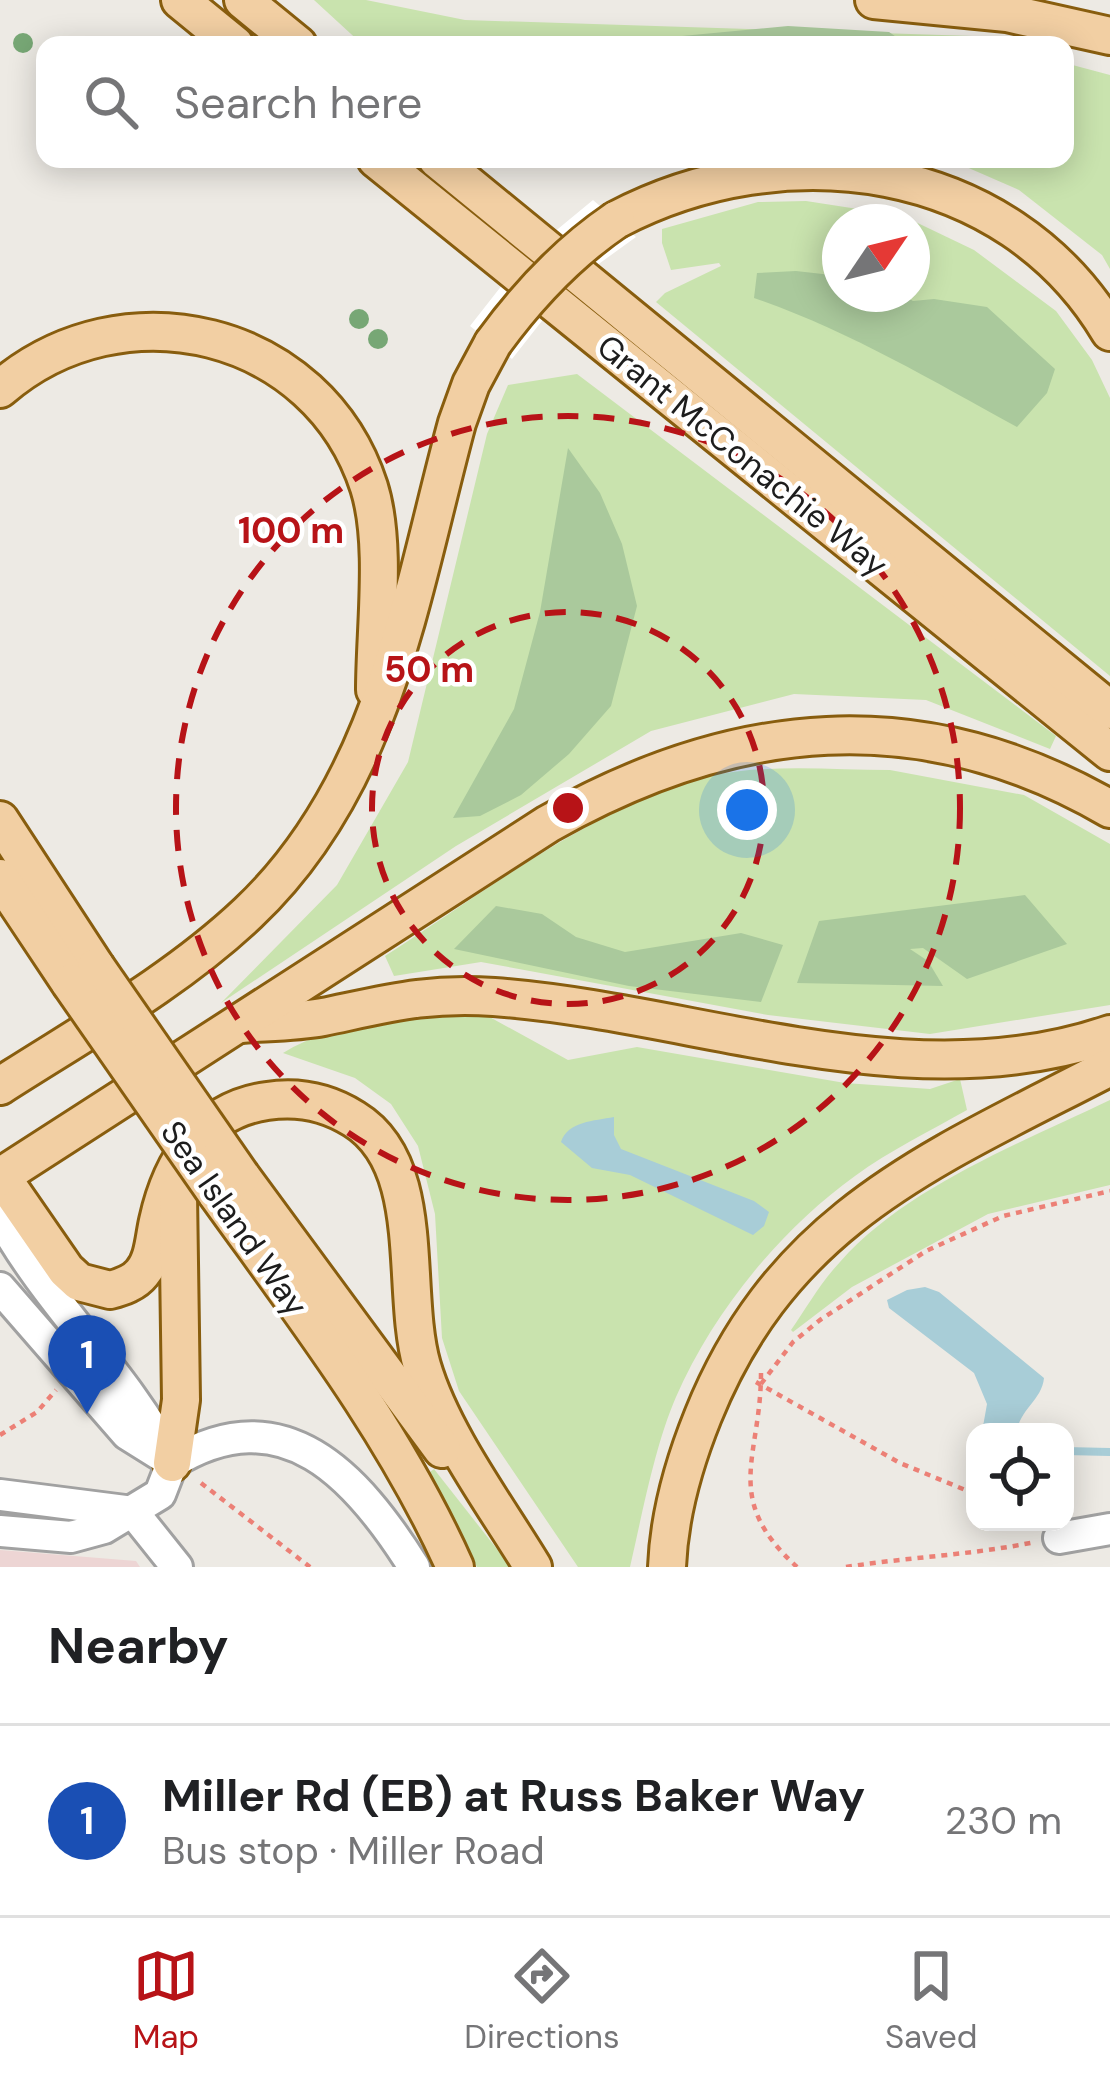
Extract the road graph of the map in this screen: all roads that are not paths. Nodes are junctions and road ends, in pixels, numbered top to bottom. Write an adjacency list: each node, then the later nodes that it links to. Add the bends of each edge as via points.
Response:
1 (180, 0): 4 (main road)
2 (243, 0): 5 (main road)
3 (874, 0): 6 (main road, via 1025,16)
4 (225, 36)
5 (287, 36)
6 (1110, 36)
7 (387, 168): 13 (main road, Grant McConachie Way)
8 (448, 168): 11 (main road, Grant McConachie Way)
9 (1110, 332): 12 (main road, bridge, via 1062,271 1005,226 882,176 816,168 752,174 687,188 616,220 518,307 471,384)
10 (0, 389): 12 (main road, via 76,342 144,330 246,351 309,393 354,453 369,489 379,566)
11 (1110, 710)
12 (375, 717): 20 (main road, via 350,776 280,880 220,938)
13 (1110, 752)
14 (1110, 809): 18 (main road, via 993,759 925,743 784,737 722,749 625,783 548,824)
15 (0, 820): 17 (main road)
16 (0, 878): 17 (main road, Sea Island Way)
17 (83, 975): 26 (main road, Sea Island Way, bridge)
18 (237, 1024): 19 (main road, via 458,995 895,1057 1018,1055); 25 (main road)
19 (1110, 1034)
20 (71, 1040): 21 (main road); 23 (main road)
21 (0, 1057)
22 (1110, 1067): 39 (main road, via 907,1175 810,1248 757,1312 714,1389 684,1471)
23 (0, 1086)
24 (178, 1166): 25 (main road, via 150,1258 141,1274 110,1290 66,1270); 29 (main road, via 182,1372); 38 (main road, via 214,1120 262,1101 316,1101 380,1142 401,1186 423,1371)
25 (1, 1176)
26 (229, 1185): 37 (main road, Sea Island Way, via 379,1423); 38 (main road)
27 (0, 1216): 29 (street, via 148,1416)
28 (0, 1288): 29 (street, via 128,1434)
29 (172, 1462): 31 (street, via 160,1495); 36 (street, via 238,1437 301,1447 354,1486)
30 (0, 1495): 31 (street)
31 (133, 1512): 33 (street, via 70,1537); 35 (street)
32 (1110, 1529): 34 (street)
33 (0, 1531)
34 (1059, 1538)
35 (177, 1567)
36 (414, 1567)
37 (455, 1567)
38 (532, 1567)
39 (667, 1567)

